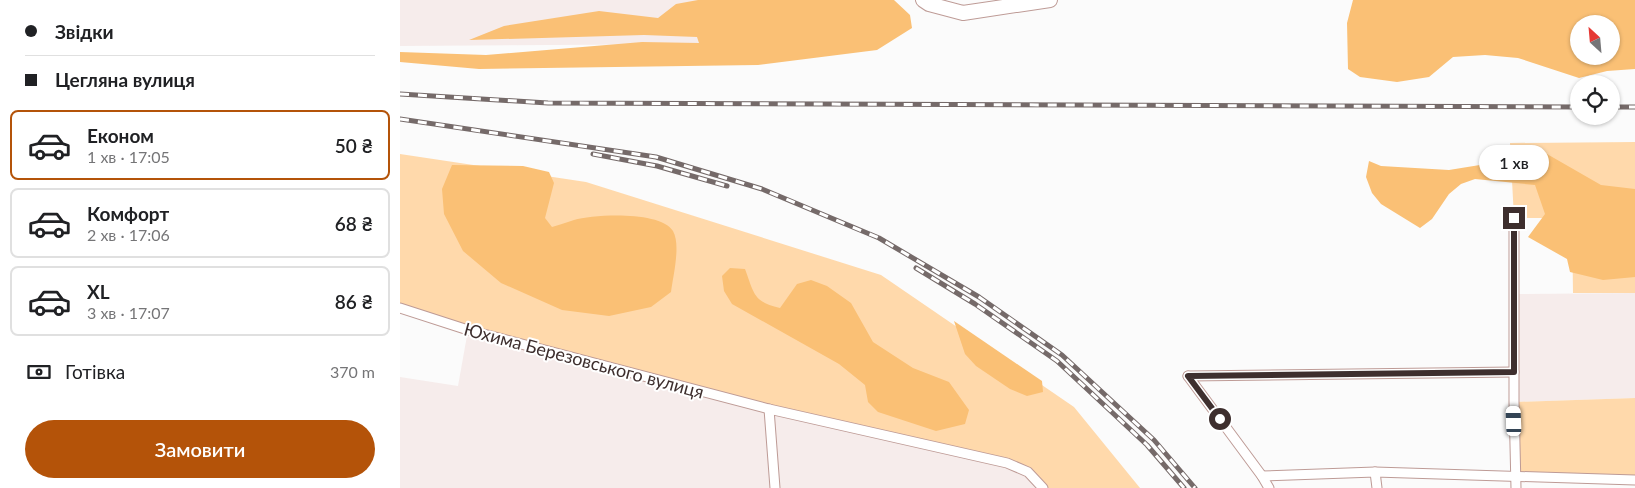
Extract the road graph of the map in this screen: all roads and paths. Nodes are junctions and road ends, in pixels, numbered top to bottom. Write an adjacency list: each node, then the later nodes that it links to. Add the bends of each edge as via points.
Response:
1 (924, 0): 2 (main road, via 963,13)
2 (1050, 0)
3 (1514, 218): 5 (street)
4 (400, 308): 6 (street, Юхима Березовського вулиця, via 468,330)
5 (1514, 372): 8 (street, via 1188,376); 9 (street)
6 (769, 409): 11 (street); 12 (street, Юхима Березовського вулиця, via 1007,463 1028,472)
7 (1375, 472): 8 (street); 9 (street); 14 (street)
8 (1262, 476): 13 (street)
9 (1516, 476): 10 (street); 15 (street)
10 (1635, 480)
11 (775, 488)
12 (1043, 488)
13 (1268, 488)
14 (1377, 488)
15 (1516, 488)

